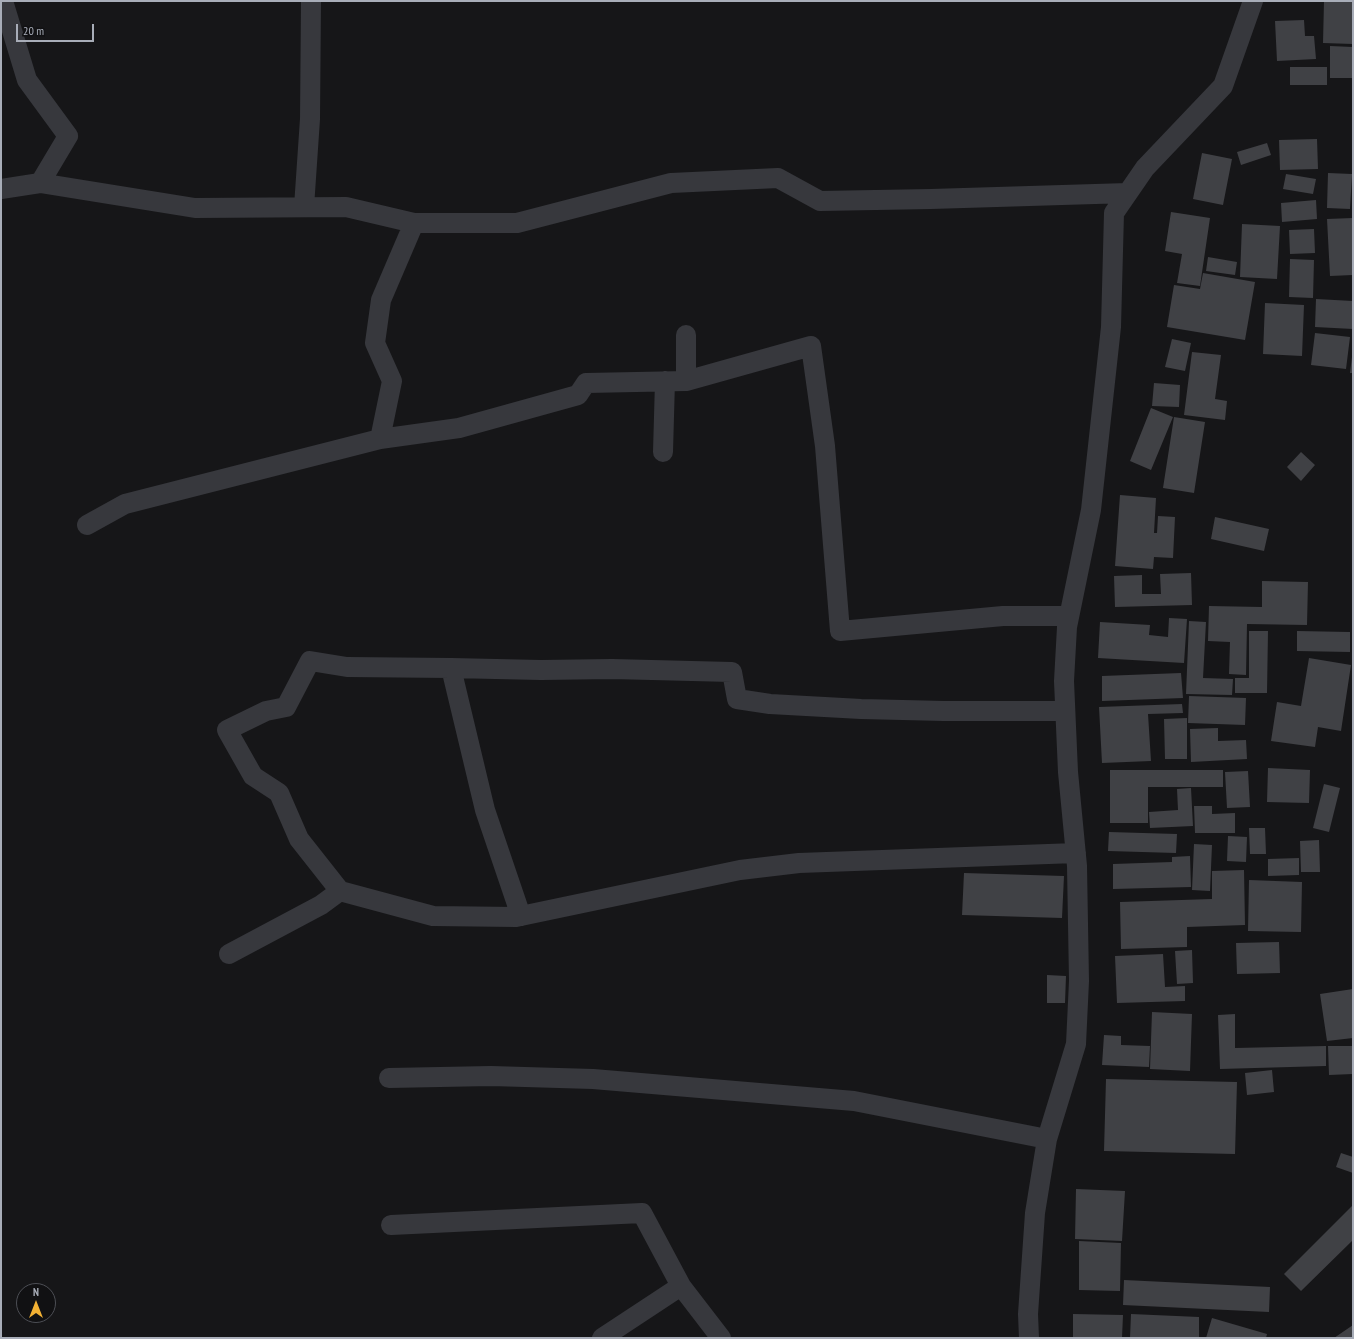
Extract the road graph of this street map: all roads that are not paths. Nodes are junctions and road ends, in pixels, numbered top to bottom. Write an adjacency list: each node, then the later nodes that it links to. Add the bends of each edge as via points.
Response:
1 (3, 1): 4 (street, via 27,80 68,136)
2 (311, 1): 7 (street, via 310,120)
3 (1253, 1): 6 (street, via 1224,86 1145,168)
4 (40, 183): 5 (street); 7 (street, via 195,208)
5 (1, 188)
6 (1128, 192): 8 (street, via 820,201 778,178 671,183 517,223); 15 (street, via 1114,213 1111,327 1090,510)
7 (304, 207): 8 (street, via 346,207)
8 (414, 223): 12 (street, via 381,300 375,343 392,381)
9 (686, 335): 11 (street)
10 (665, 381): 11 (street); 12 (street, via 586,383 578,395 459,428); 13 (street)
11 (686, 381): 15 (street, via 811,346 825,446 840,631 1003,616)
12 (380, 439): 14 (street, via 125,504)
13 (663, 452)
14 (87, 525)
15 (1069, 616): 17 (street, via 1064,681)
16 (451, 668): 17 (street, via 732,672 737,699 770,704 899,710); 19 (street, via 347,667 310,661 286,707 266,711 227,730 253,776 279,793 299,840); 20 (street, via 485,810)
17 (1065, 711): 18 (street)
18 (1076, 853): 20 (street, via 799,863 740,870); 23 (street, via 1079,981 1076,1044)
19 (340, 891): 20 (street, via 432,916); 21 (street, via 321,905)
20 (521, 916)
21 (229, 954)
22 (389, 1078): 23 (street, via 491,1076 593,1079 854,1101)
23 (1047, 1139): 28 (street, via 1035,1213 1028,1314)
24 (391, 1225): 25 (street, via 642,1213)
25 (681, 1286): 26 (street); 27 (street)
26 (602, 1338)
27 (721, 1338)
28 (1029, 1338)

